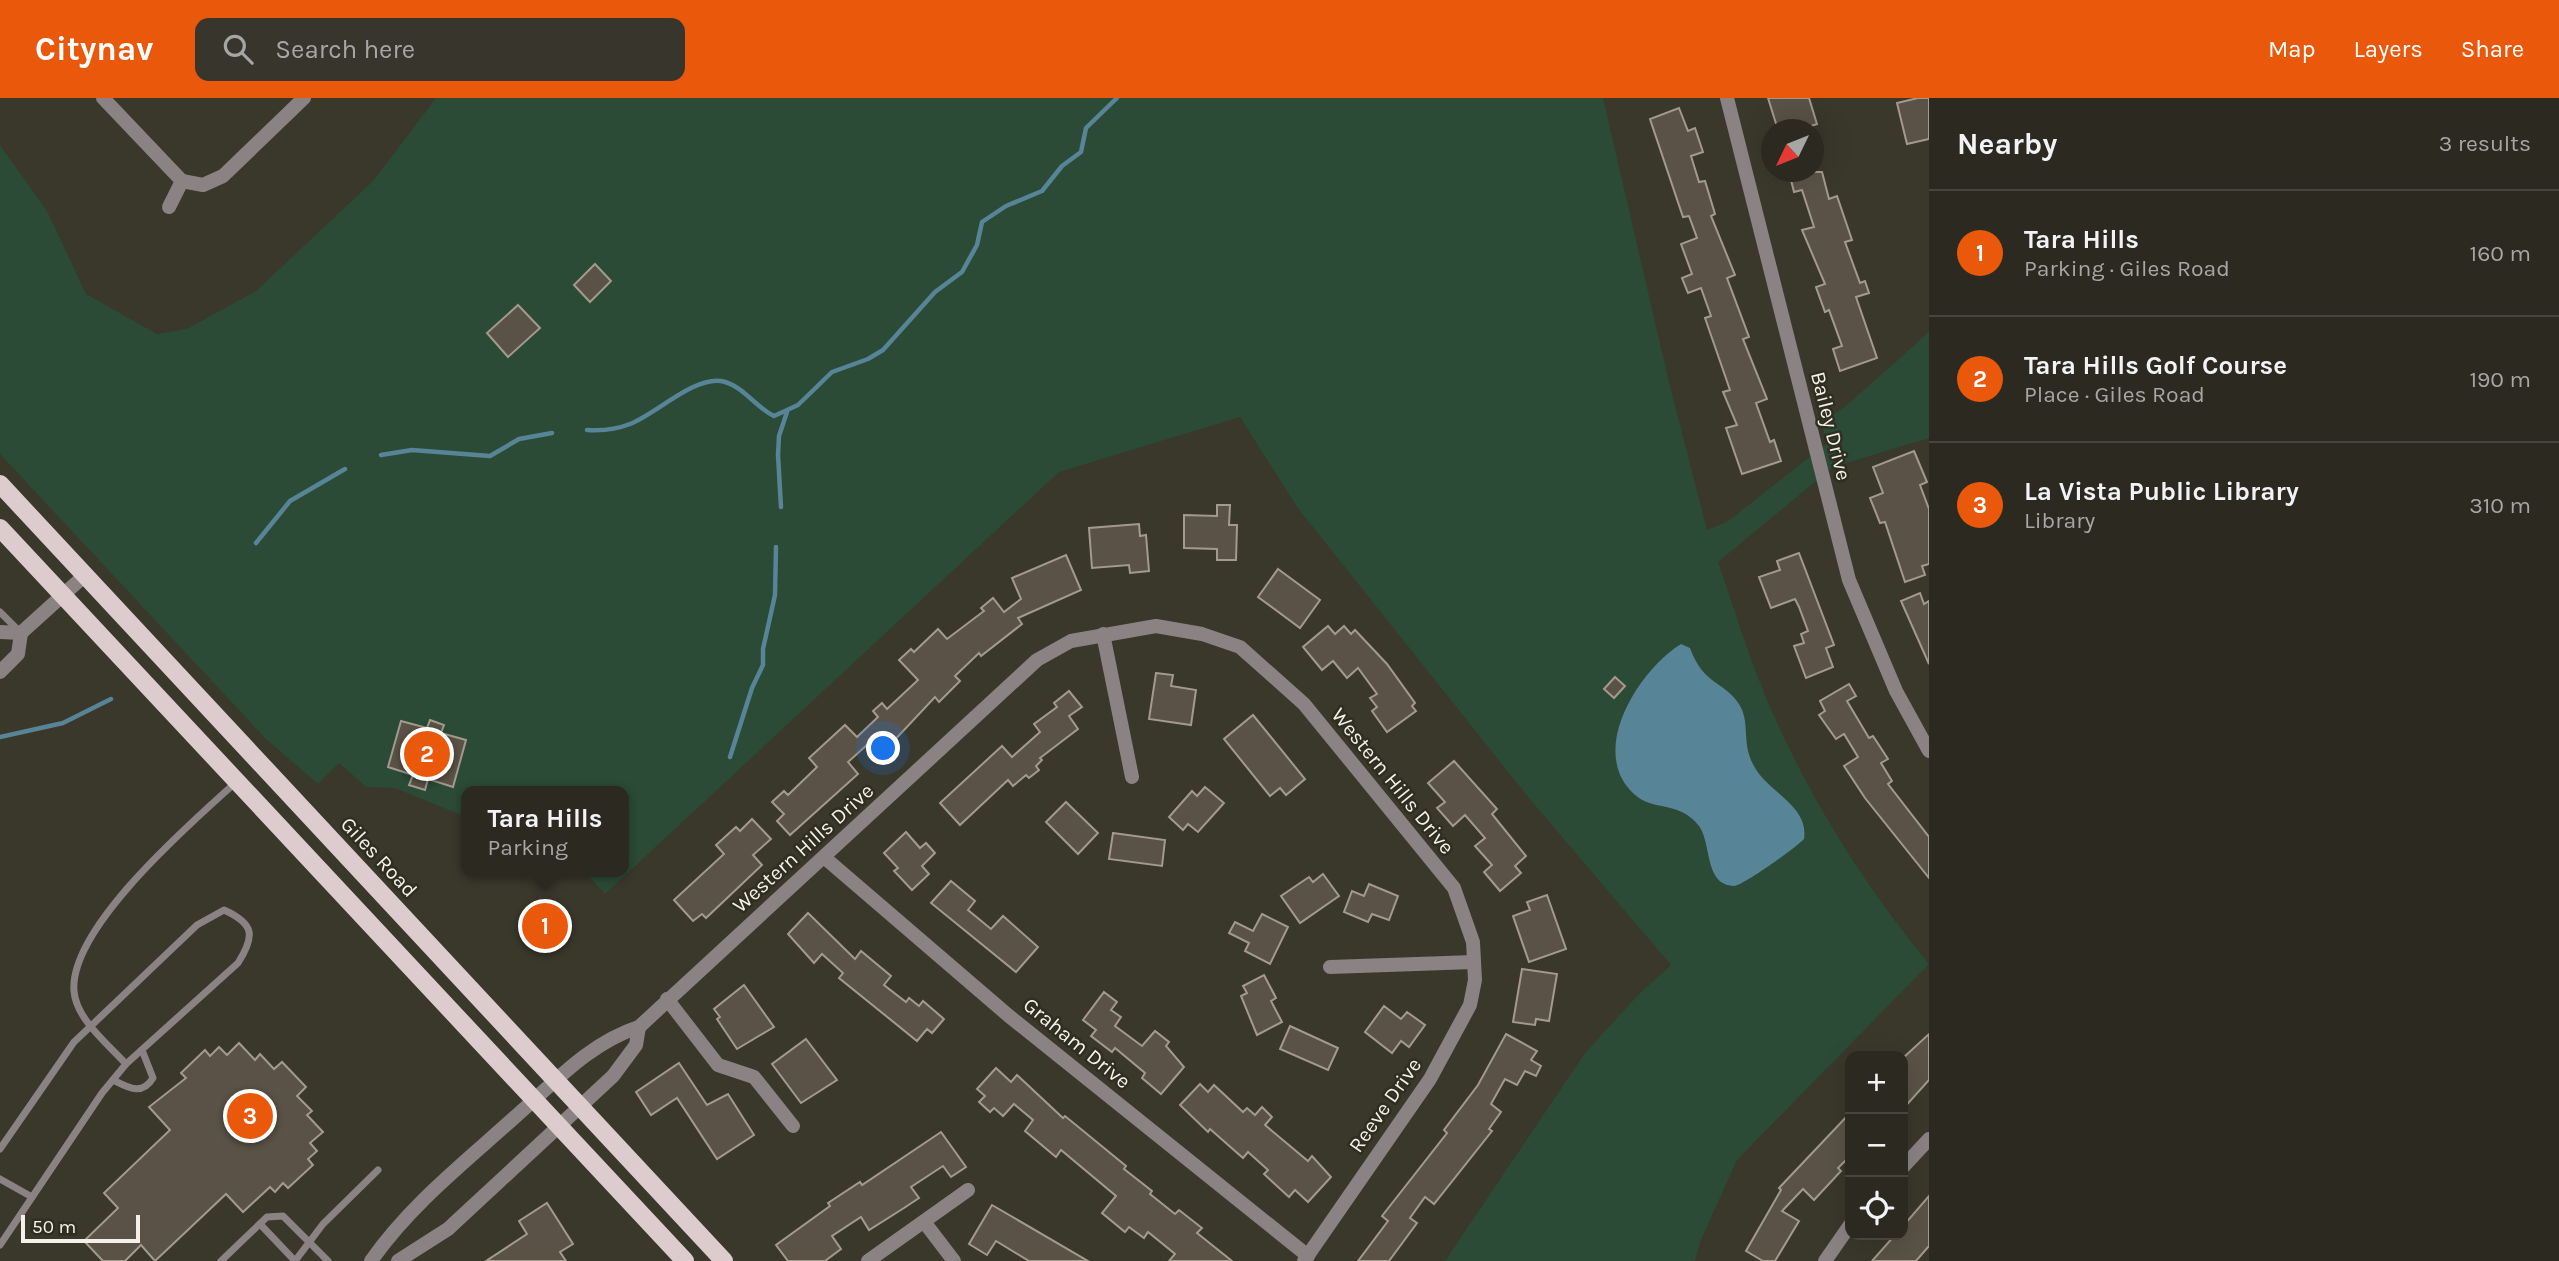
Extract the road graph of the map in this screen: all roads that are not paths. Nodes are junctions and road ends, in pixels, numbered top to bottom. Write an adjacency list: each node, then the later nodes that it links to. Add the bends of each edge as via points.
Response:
1 (103, 98): 4 (street)
2 (304, 98): 4 (street, via 223,176 203,185)
3 (1727, 98): 15 (street, Bailey Drive, via 1849,580 1896,691)
4 (182, 181): 5 (street)
5 (169, 207)
6 (0, 484): 8 (main road, Giles Road)
7 (0, 528): 9 (main road)
8 (84, 576): 9 (street); 26 (main road, Giles Road)
9 (63, 597): 12 (street); 17 (main road)
10 (0, 612): 12 (lane)
11 (0, 632): 12 (street)
12 (21, 633): 14 (street, via 18,654)
13 (1102, 634): 16 (street); 18 (street, Western Hills Drive, via 1071,641 1037,660); 19 (street, Western Hills Drive, via 1156,626 1202,634 1240,647 1273,673 1304,704 1454,888 1469,929)
14 (0, 672)
15 (1929, 751)
16 (1132, 777)
17 (236, 781): 22 (lane, via 111,907 83,954 74,990 81,1013); 28 (main road)
18 (825, 858): 21 (street, Western Hills Drive); 44 (street, Graham Drive, via 1009,1016)
19 (1474, 962): 20 (street); 44 (street, Reeve Drive, via 1470,1005 1458,1034)
20 (1330, 967)
21 (667, 999): 23 (street, Western Hills Drive); 31 (street, via 718,1065 754,1077)
22 (92, 1025): 24 (lane, via 197,925 224,910 241,918 250,930 248,946 238,963); 25 (lane); 33 (lane, via 75,1042)
23 (639, 1027): 26 (street, Western Hills Drive, via 616,1034); 29 (street, Western Hills Drive, via 636,1045 623,1064)
24 (142, 1050): 25 (lane); 27 (lane, via 153,1078 148,1086 131,1089)
25 (126, 1064): 27 (lane)
26 (556, 1079): 28 (street, Western Hills Drive); 29 (main road, Giles Road)
27 (113, 1080): 38 (lane)
28 (535, 1100): 30 (main road); 47 (street, Western Hills Drive, via 402,1220)
29 (580, 1106): 30 (street, Western Hills Drive); 50 (main road, Giles Road)
30 (559, 1126): 48 (street, Western Hills Drive, via 448,1228); 49 (main road)
31 (793, 1126)
32 (1929, 1139): 34 (street)
33 (0, 1149)
34 (1908, 1162)
35 (378, 1170): 42 (lane)
36 (0, 1178): 38 (lane)
37 (968, 1190): 39 (street)
38 (32, 1197): 43 (lane)
39 (925, 1223): 51 (street); 52 (street)
40 (260, 1224): 42 (lane, via 267,1217 283,1216); 42 (lane, via 295,1261); 45 (lane)
41 (1845, 1232): 53 (street)
42 (308, 1241): 46 (lane)
43 (0, 1245)
44 (1306, 1258)
45 (220, 1261)
46 (328, 1261)
47 (371, 1261)
48 (398, 1261)
49 (685, 1261)
50 (724, 1261)
51 (868, 1261)
52 (954, 1261)
53 (1825, 1261)

